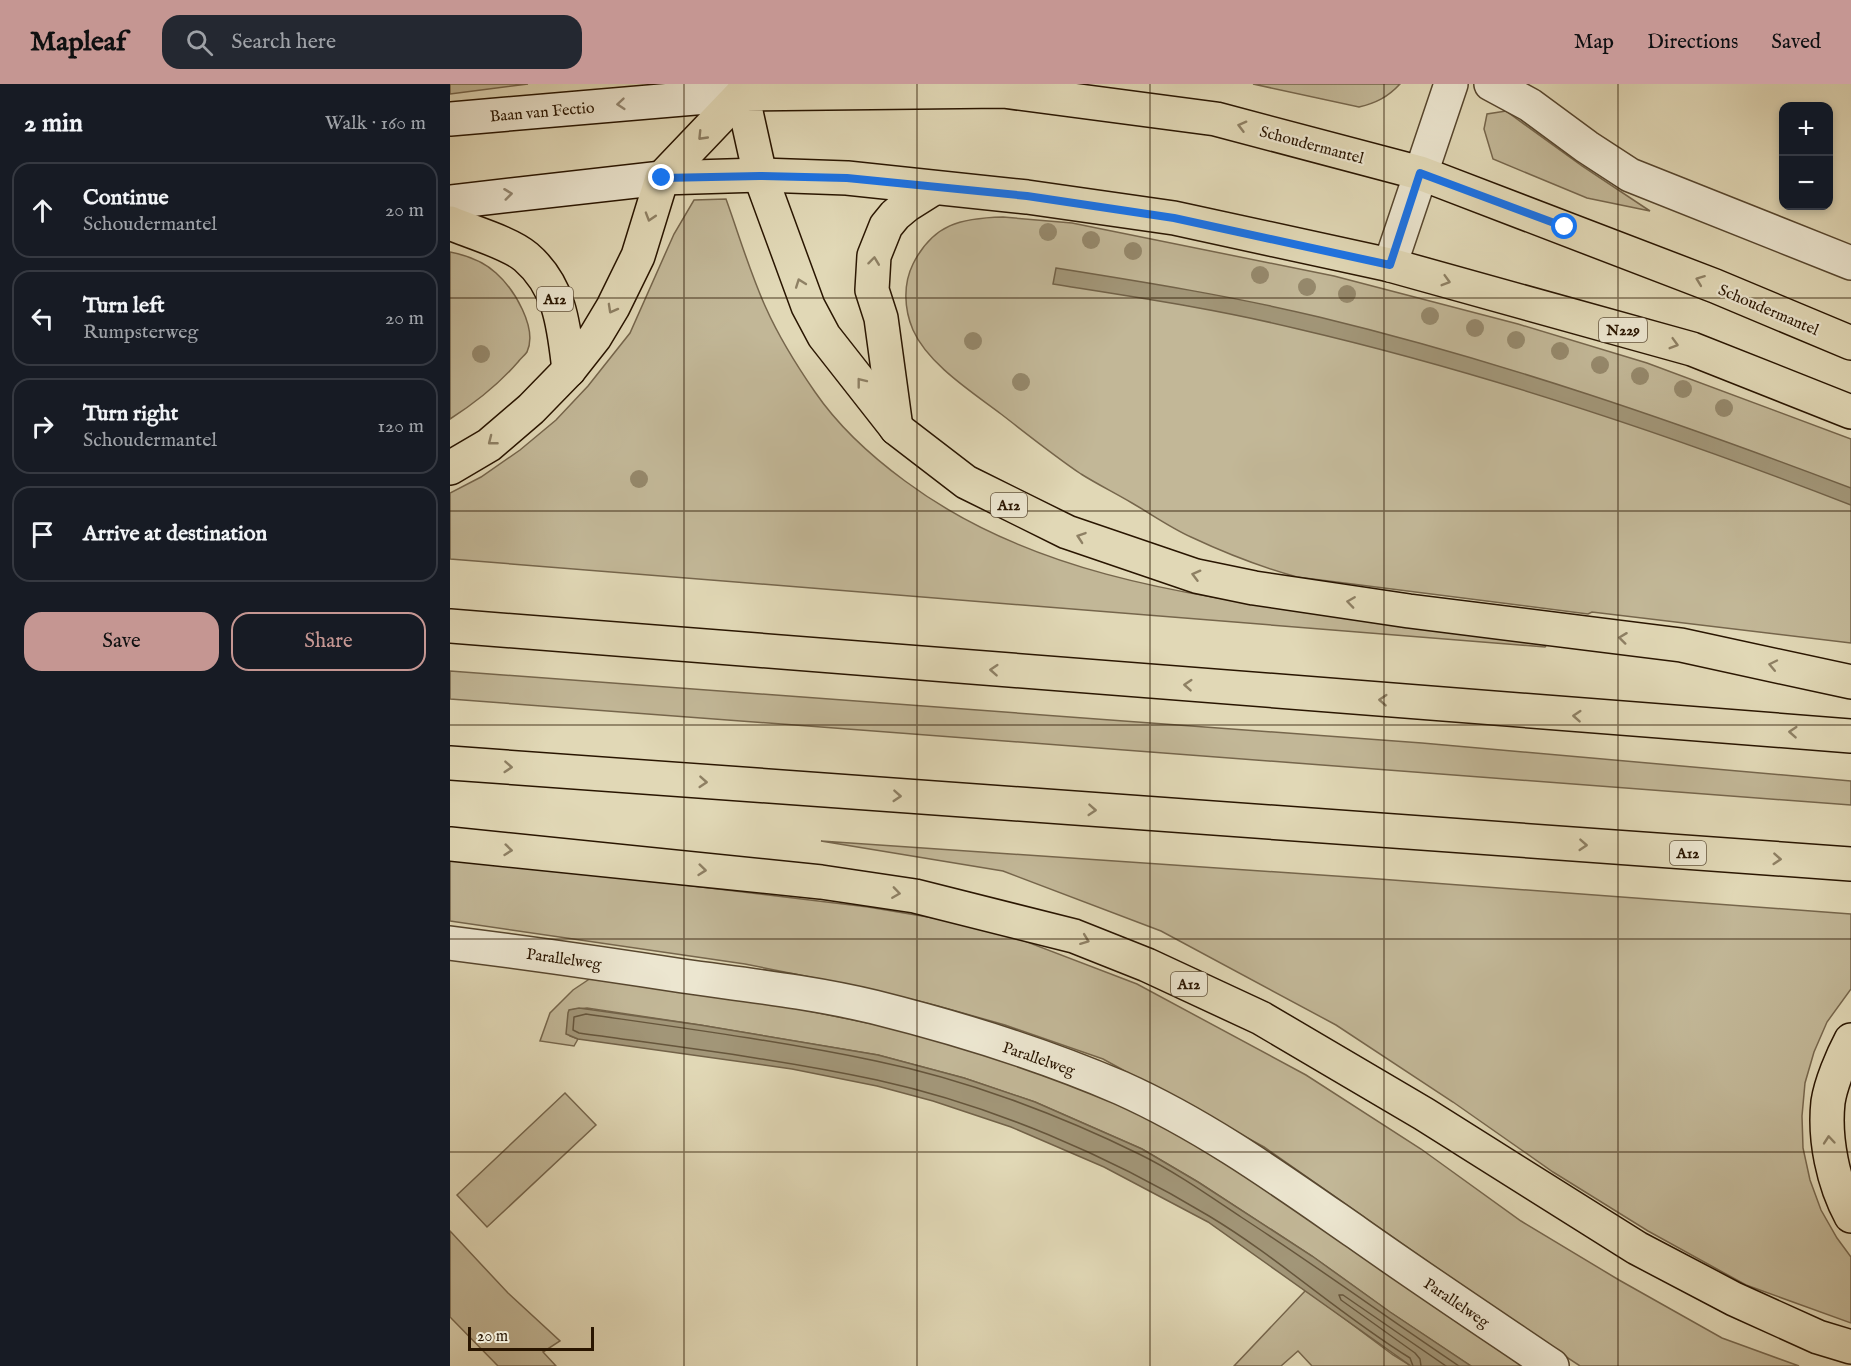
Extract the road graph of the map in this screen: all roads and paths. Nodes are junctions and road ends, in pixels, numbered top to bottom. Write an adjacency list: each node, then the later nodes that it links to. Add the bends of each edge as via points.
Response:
1 (1451, 84): 5 (street)
2 (1491, 84): 11 (street, via 1530,105 1630,175)
3 (741, 89): 4 (street, Baan van Fectio, one-way to 4); 5 (main road, Schoudermantel, one-way to 3, via 1216,119 1003,91); 6 (main road); 7 (main road, one-way to 7)
4 (450, 119)
5 (1420, 173): 12 (street); 13 (main road, Schoudermantel, one-way to 5, via 1715,286)
6 (760, 176): 7 (main road, N229); 8 (main road, N229, via 847,178); 16 (main road, A12, one-way to 6, via 824,336 808,306)
7 (662, 178): 9 (street, one-way to 7); 14 (main road, one-way to 14, via 627,280 595,337)
8 (934, 188): 12 (main road, N229, via 1027,196 1174,218); 16 (main road, one-way to 8, via 872,290 874,256 895,215)
9 (450, 202)
10 (450, 223): 14 (main road, A12, via 525,256 546,279 562,315)
11 (1851, 263)
12 (1390, 265): 15 (main road, N229, one-way to 15, via 1692,349)
13 (1851, 343)
14 (569, 370): 17 (main road, one-way to 17, via 489,445)
15 (1851, 412)
16 (897, 429): 19 (main road, A12, one-way to 16, via 1681,645 1409,611 1196,576 1067,532 1008,504 966,482)
17 (450, 468)
18 (450, 626): 20 (main road, one-way to 18)
19 (1851, 682)
20 (1851, 736)
21 (450, 763): 23 (main road, A12, one-way to 23)
22 (450, 844): 27 (main road, A12, one-way to 27, via 821,882 915,896 1074,936 1261,1017 1637,1248 1734,1299)
23 (1851, 864)
24 (450, 943): 28 (street, Parallelweg, via 872,1007 1050,1060 1123,1089 1206,1132)
25 (1851, 1040): 26 (main road, one-way to 25, via 1840,1196 1828,1143 1828,1101)
26 (1851, 1216)
27 (1851, 1347)
28 (1552, 1366)

